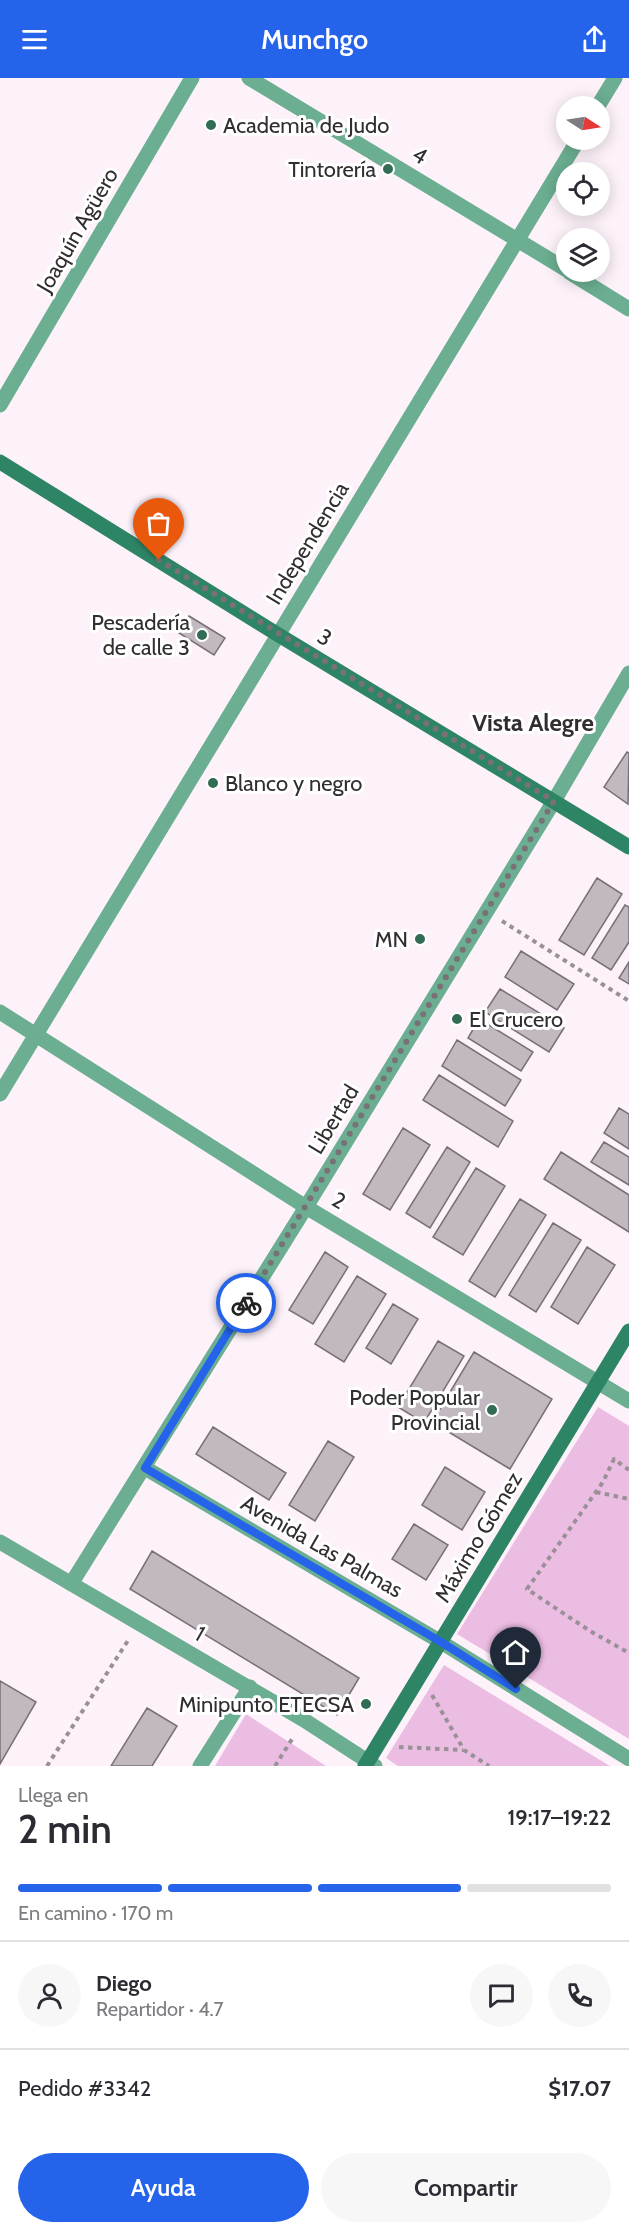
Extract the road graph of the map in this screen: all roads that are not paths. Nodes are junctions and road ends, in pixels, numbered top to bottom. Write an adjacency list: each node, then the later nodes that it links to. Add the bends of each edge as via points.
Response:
1 (192, 78): 10 (street, Joaquín Agüero)
2 (249, 78): 6 (street, 4)
3 (615, 78): 4 (street)
4 (604, 96)
5 (572, 150): 6 (street, Independencia)
6 (518, 240): 7 (street, 4); 12 (street, Independencia)
7 (556, 264)
8 (586, 282): 9 (street, 4)
9 (629, 309)
10 (0, 405)
11 (0, 462): 12 (main road, 3)
12 (278, 634): 14 (main road, 3); 17 (street, Independencia)
13 (629, 674): 14 (street, Libertad)
14 (554, 801): 15 (main road, 3); 19 (street, Libertad)
15 (629, 847)
16 (0, 1012): 17 (street, 2)
17 (36, 1035): 18 (street, Independencia); 19 (street, 2)
18 (0, 1094)
19 (306, 1207): 21 (street, 2); 23 (street, Libertad)
20 (629, 1331): 21 (main road, Máximo Gómez)
21 (598, 1382): 22 (street, 2); 26 (main road, Máximo Gómez)
22 (629, 1401)
23 (145, 1468): 25 (street, Libertad); 26 (street, Avenida Las Palmas)
24 (0, 1542): 25 (street, 1)
25 (71, 1584): 27 (street, 1)
26 (441, 1642): 28 (street, Avenida Las Palmas); 29 (main road, Máximo Gómez)
27 (250, 1687): 29 (street, 1); 30 (street)
28 (629, 1759)
29 (369, 1764)
30 (200, 1766)

